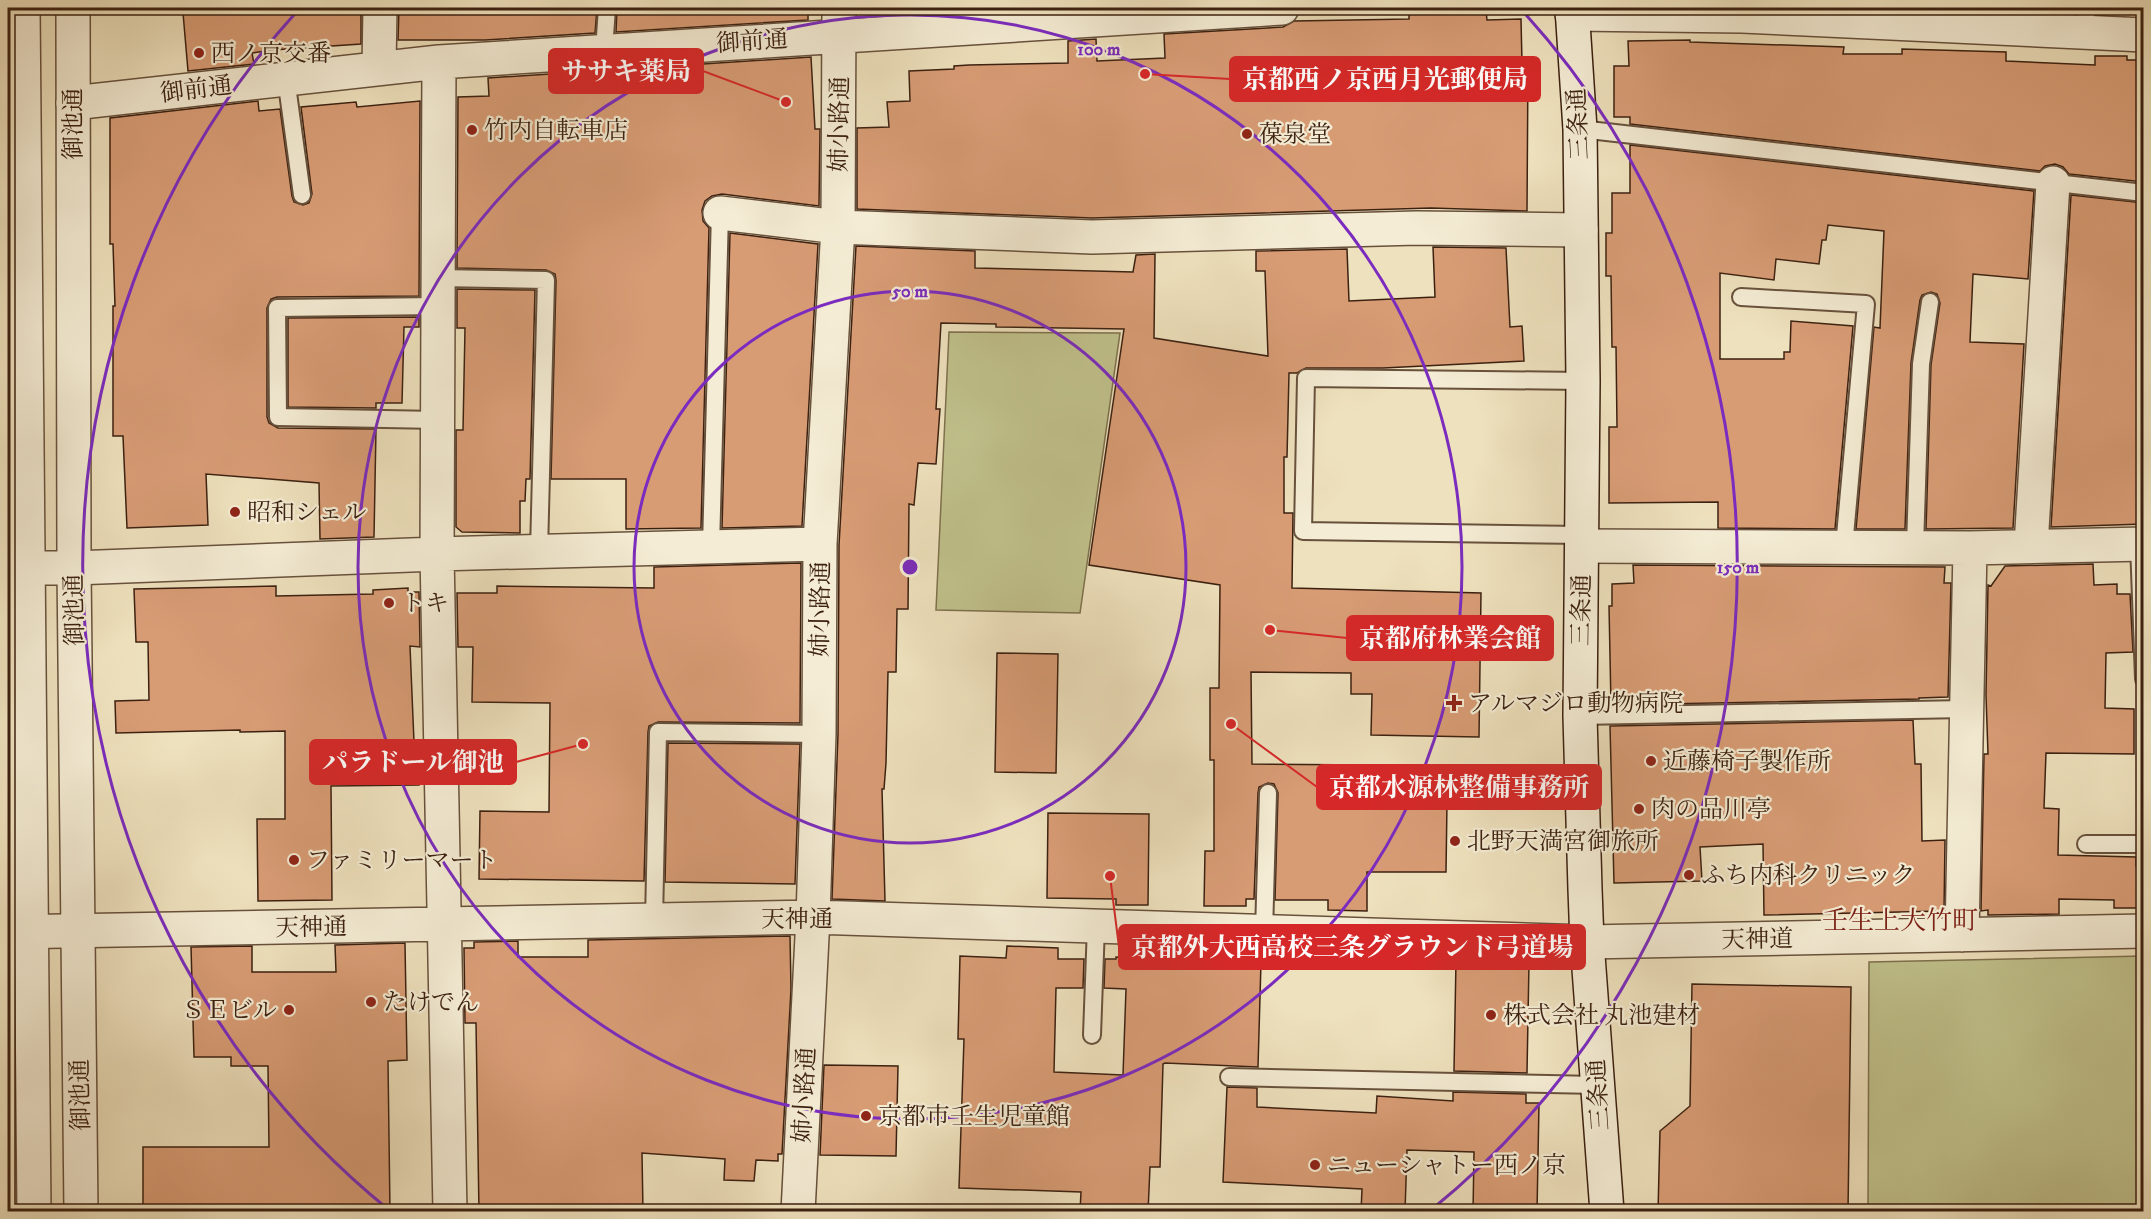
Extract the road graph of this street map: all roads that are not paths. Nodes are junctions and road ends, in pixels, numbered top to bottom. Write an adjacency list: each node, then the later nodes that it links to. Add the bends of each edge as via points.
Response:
1 (23, 8): 18 (street, 御池通)
2 (73, 8): 17 (street, 御池通)
3 (380, 8): 15 (street)
4 (608, 8): 13 (lane)
5 (1282, 8): 6 (street, 御前通)
6 (1230, 9): 9 (street, 御前通)
7 (1572, 11): 8 (street); 19 (street, 三条通)
8 (1742, 12): 10 (street)
9 (1084, 14): 11 (street, 御前通)
10 (2086, 20): 12 (street)
11 (839, 22): 13 (street, 御前通); 24 (street, 姉小路通)
12 (2144, 34)
13 (604, 50): 14 (street, 御前通)
14 (439, 62): 15 (street, 御前通); 26 (street)
15 (379, 67): 16 (street, 御前通)
16 (286, 78): 17 (street, 御前通); 22 (lane)
17 (73, 103): 18 (street, 御前通); 42 (street, 御池通)
18 (15, 107): 41 (street, 御池通)
19 (1580, 129): 20 (lane); 25 (street, 三条通)
20 (2053, 183): 21 (lane); 35 (street)
21 (2144, 193)
22 (302, 195)
23 (720, 213): 24 (street); 36 (lane)
24 (838, 227): 25 (street, via 1092,237 1417,228); 32 (street, 姉小路通)
25 (1581, 230): 29 (street, 三条通)
26 (438, 292): 30 (street); 30 (lane, via 277,308 278,417); 39 (lane, via 546,280)
27 (1741, 297): 37 (lane, via 1866,304)
28 (1930, 302): 34 (lane, via 1921,364)
29 (1583, 381): 31 (street, 三条通); 31 (lane, via 1306,378 1303,531)
30 (438, 420): 40 (street)
31 (1582, 540): 37 (street); 45 (street, 三条通)
32 (820, 544): 36 (street); 46 (street, 姉小路通)
33 (2141, 544): 35 (street); 43 (lane)
34 (1915, 546): 37 (street); 38 (street)
35 (2031, 546): 38 (street)
36 (711, 547): 39 (street)
37 (1844, 547)
38 (1970, 548): 44 (street)
39 (539, 551): 40 (street)
40 (437, 554): 42 (street); 52 (street)
41 (17, 567): 42 (street); 56 (street, 御池通)
42 (74, 567): 54 (street, 御池通)
43 (2144, 679)
44 (1966, 709): 45 (lane); 58 (street)
45 (1580, 716): 59 (street, 三条通)
46 (819, 734): 50 (street, 姉小路通); 51 (lane, via 658,732)
47 (1268, 793): 57 (lane)
48 (2086, 844): 49 (lane)
49 (2144, 844)
50 (813, 917): 51 (street, 天神通); 53 (street, 天神通); 66 (street, 姉小路通)
51 (654, 921): 52 (street, 天神通)
52 (446, 924): 54 (street, 天神通); 65 (street)
53 (1096, 926): 57 (street, 天神通); 60 (lane)
54 (78, 931): 56 (street, 天神通); 64 (street, 御池通)
55 (2144, 931): 58 (street, 天神道)
56 (19, 932): 63 (street, 御池通)
57 (1264, 932): 59 (street, 天神通)
58 (1962, 935): 59 (street, 天神道)
59 (1587, 942): 62 (street, 三条通)
60 (1092, 1035)
61 (1229, 1077): 62 (lane)
62 (1597, 1085): 67 (street, 三条通)
63 (34, 1212)
64 (81, 1212)
65 (450, 1212)
66 (798, 1212)
67 (1607, 1212)

